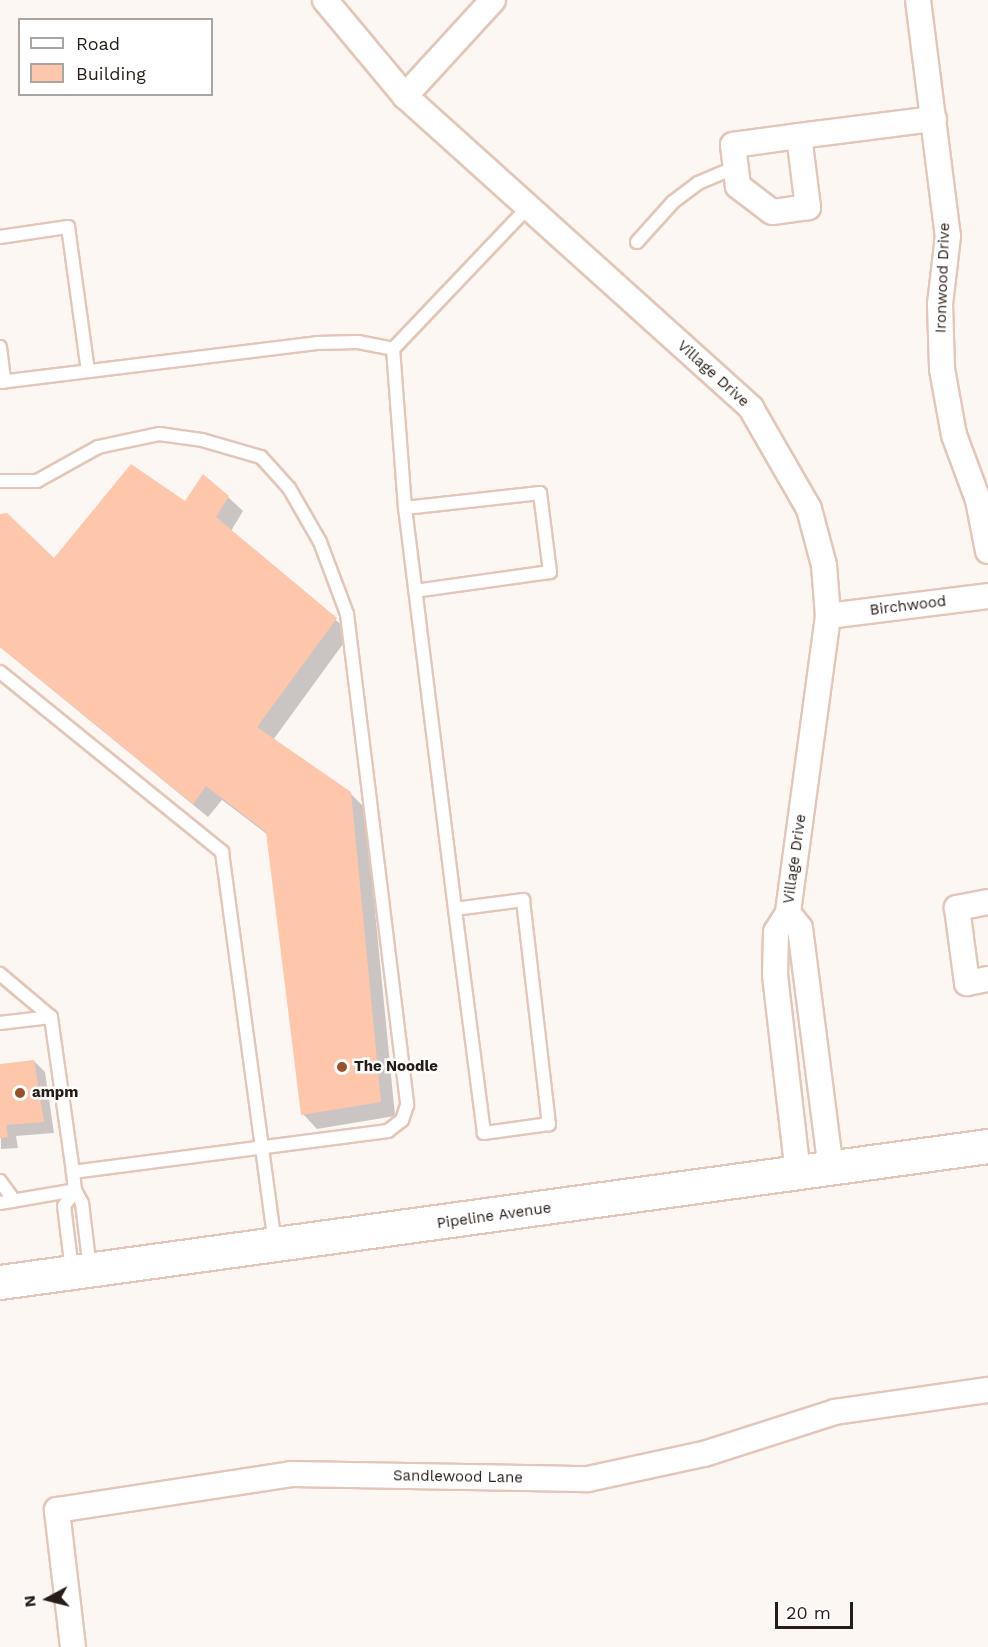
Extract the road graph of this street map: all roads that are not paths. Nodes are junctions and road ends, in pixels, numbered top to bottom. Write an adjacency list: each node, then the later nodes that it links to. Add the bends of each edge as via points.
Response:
1 (325, 0): 4 (street, Village Drive)
2 (493, 0): 4 (street)
3 (918, 0): 5 (street, Ironwood Drive)
4 (405, 96): 8 (street, Village Drive)
5 (934, 119): 6 (street); 17 (street, Ironwood Drive, via 948,236 940,304 942,369 954,435 978,500)
6 (799, 136): 7 (street, via 733,145); 7 (street, via 808,207 772,212 738,186)
7 (736, 167): 10 (lane, via 698,183 673,202)
8 (528, 207): 12 (lane); 20 (street, Village Drive, via 751,408 809,509 824,565)
9 (0, 237): 13 (lane, via 68,227)
10 (637, 242)
11 (0, 347): 14 (lane)
12 (393, 349): 13 (lane, via 336,342); 16 (lane)
13 (88, 371): 14 (lane)
14 (2, 382)
15 (0, 481): 31 (lane, via 37,481 98,447 159,434 202,440 261,457 288,488 320,542 346,614 407,1105 402,1120 388,1131)
16 (405, 508): 18 (lane); 18 (lane, via 540,494 543,516 550,572)
17 (988, 551)
18 (416, 591): 23 (lane)
19 (988, 596): 20 (street, Birchwood)
20 (828, 616): 24 (street, Village Drive)
21 (0, 672): 31 (lane, via 222,852)
22 (988, 902): 26 (street, via 957,908 967,983)
23 (455, 909): 23 (lane, via 484,1133 549,1124 524,900)
24 (788, 913): 29 (street, Village Drive, via 800,928); 30 (street, Village Drive, via 776,932 775,975)
25 (0, 974): 27 (lane)
26 (988, 979)
27 (51, 1017): 28 (lane); 34 (lane)
28 (0, 1023)
29 (817, 1061): 30 (street); 33 (street, Village Drive)
30 (785, 1067): 35 (street, Village Drive)
31 (262, 1146): 34 (lane); 40 (lane)
32 (988, 1146): 33 (main road, Pipeline Avenue)
33 (831, 1169): 35 (main road, Pipeline Avenue)
34 (72, 1172): 37 (lane)
35 (798, 1173): 40 (main road, Pipeline Avenue)
36 (0, 1181): 38 (lane)
37 (75, 1190): 38 (lane); 41 (lane, via 82,1203); 41 (lane, via 64,1206)
38 (14, 1200): 39 (lane)
39 (0, 1203)
40 (275, 1245): 41 (main road, Pipeline Avenue)
41 (81, 1271): 42 (main road, Pipeline Avenue)
42 (0, 1282)
43 (988, 1390): 44 (street, Sandlewood Lane, via 835,1412 704,1454 588,1479 291,1474 57,1510)
44 (73, 1647)

